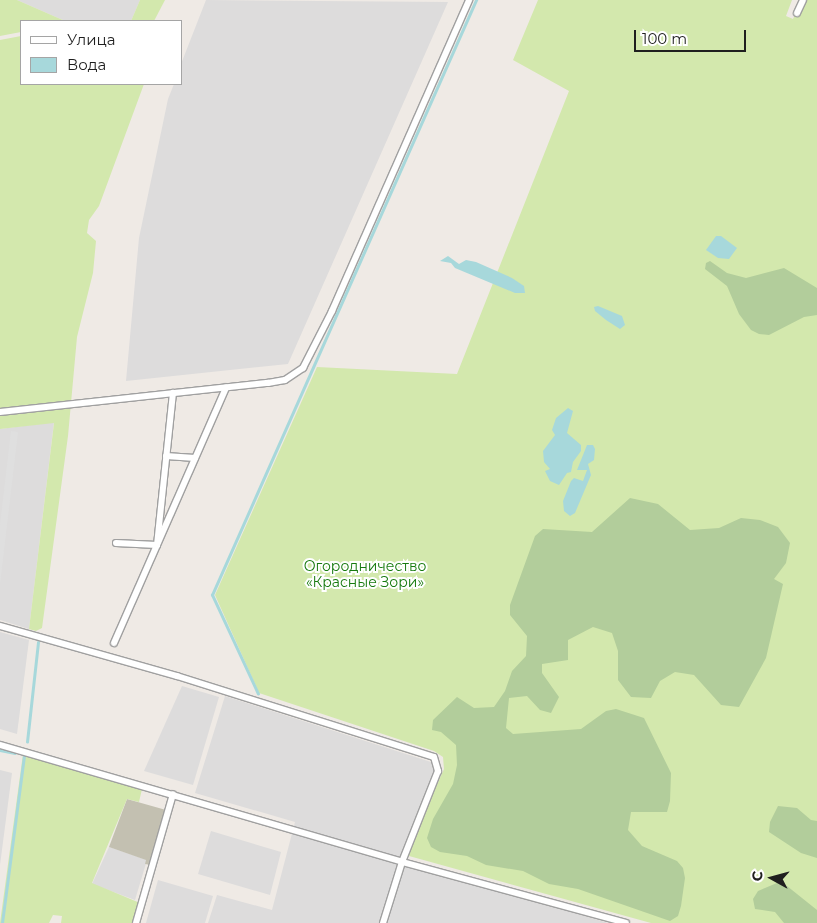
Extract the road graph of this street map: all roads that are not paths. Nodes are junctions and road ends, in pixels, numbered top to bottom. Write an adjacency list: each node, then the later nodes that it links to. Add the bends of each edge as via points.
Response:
1 (470, 0): 4 (street, via 304,368 285,380)
2 (803, 0): 3 (street)
3 (797, 13)
4 (226, 388): 5 (street); 8 (street)
5 (173, 393): 6 (street); 7 (street)
6 (0, 412)
7 (166, 456): 8 (street); 10 (street)
8 (195, 458): 10 (street)
9 (116, 543): 10 (street)
10 (157, 545): 12 (street)
11 (0, 626): 15 (street, via 177,676 434,758 438,770)
12 (114, 643)
13 (0, 745): 14 (street)
14 (173, 794): 15 (street); 16 (street)
15 (402, 862): 17 (street); 18 (street)
16 (136, 923)
17 (383, 923)
18 (626, 923)

